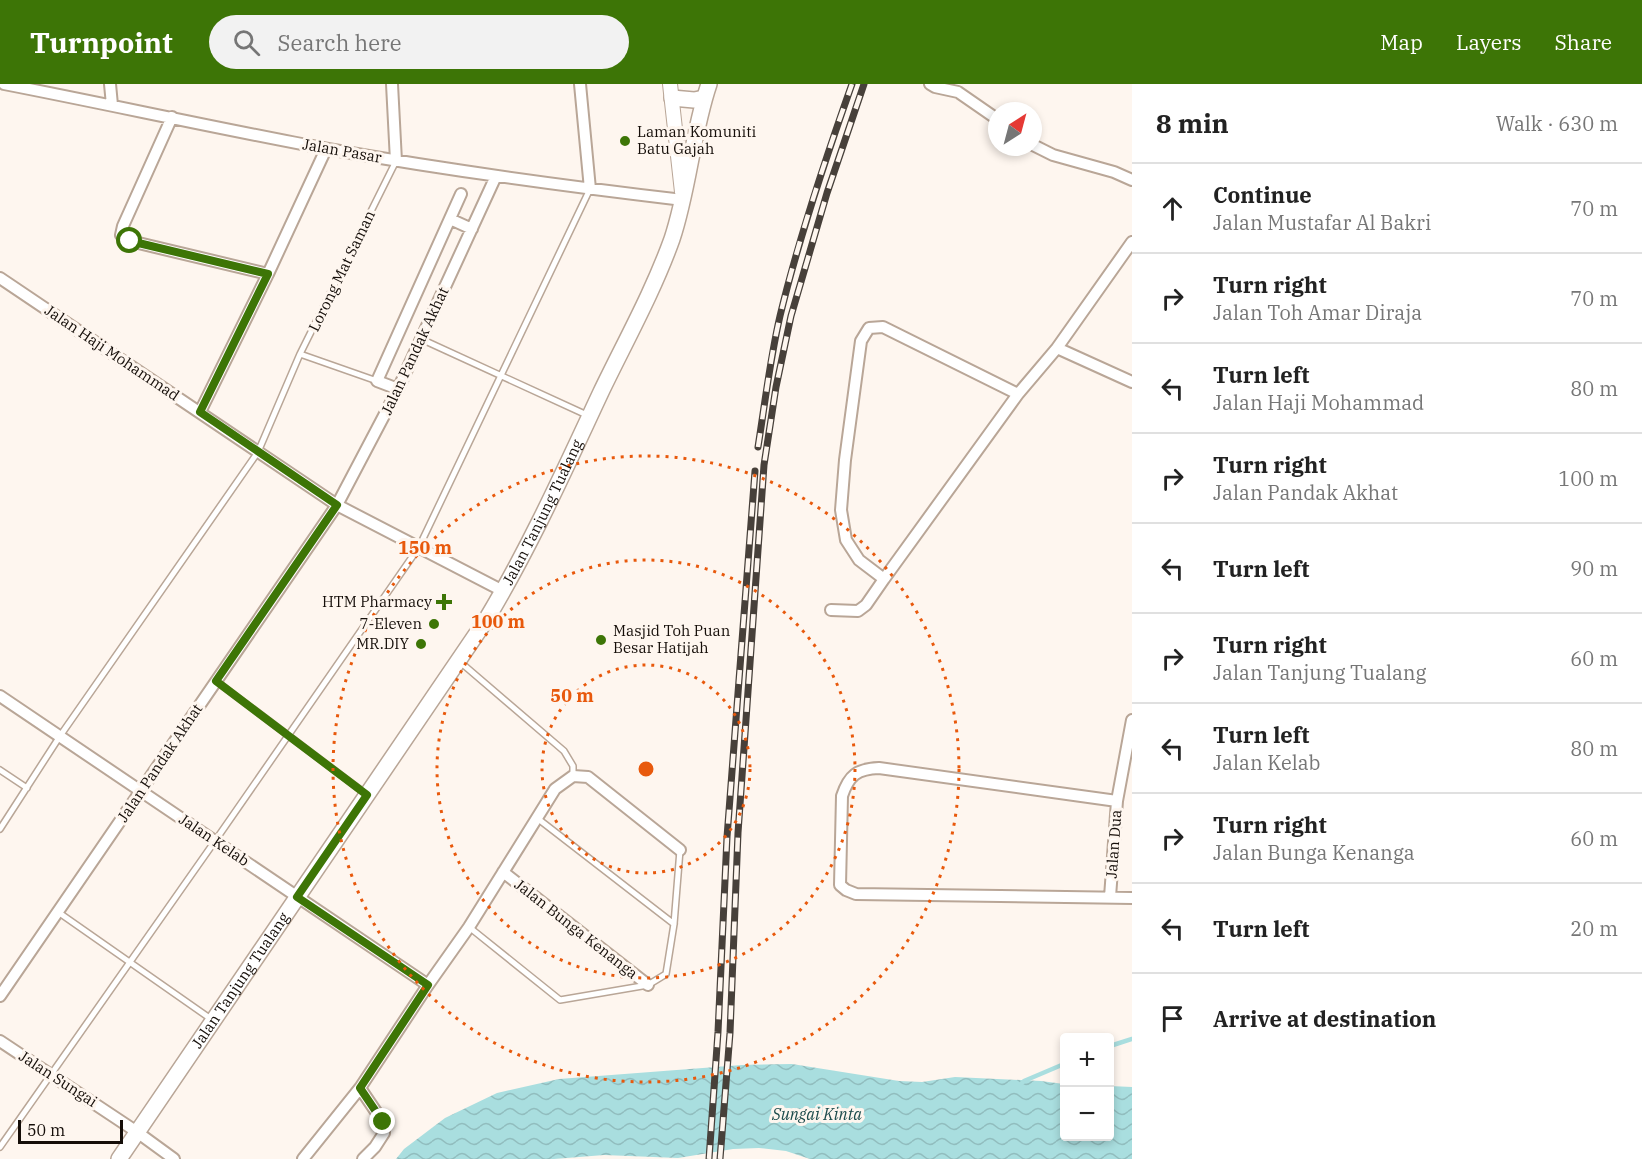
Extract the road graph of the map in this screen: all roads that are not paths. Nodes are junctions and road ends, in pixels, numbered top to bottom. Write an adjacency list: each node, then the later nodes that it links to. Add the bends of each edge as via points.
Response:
1 (3, 84): 9 (street, Jalan Pasar)
2 (110, 84): 9 (street)
3 (392, 84): 14 (street, Lorong Mat Saman)
4 (580, 84): 17 (street)
5 (930, 84): 6 (street)
6 (958, 88): 10 (street)
7 (671, 91): 8 (main road, via 694,100); 19 (street)
8 (707, 91): 19 (main road, Jalan Tanjung Tualang)
9 (112, 105): 11 (street, Jalan Pasar)
10 (988, 112)
11 (172, 117): 12 (street, Jalan Pasar); 23 (street, via 121,235 130,241)
12 (326, 148): 14 (street, Jalan Pasar); 23 (street)
13 (1042, 150): 16 (street)
14 (396, 161): 15 (street, Jalan Pasar); 27 (lane, Lorong Mat Saman)
15 (496, 176): 17 (street, Jalan Pasar); 21 (street, Jalan Pandak Akhat)
16 (1132, 180)
17 (590, 189): 19 (street, Jalan Pasar); 28 (lane)
18 (461, 194): 20 (street)
19 (683, 200): 34 (main road, Jalan Tanjung Tualang, via 661,265)
20 (450, 219): 21 (street); 29 (street)
21 (472, 229): 25 (street, Jalan Pandak Akhat)
22 (1132, 242): 26 (street)
23 (268, 274): 33 (street)
24 (0, 278): 33 (street, Jalan Haji Mohammad)
25 (421, 339): 28 (lane); 31 (street, Jalan Pandak Akhat)
26 (1057, 348): 30 (street); 32 (street)
27 (300, 354): 29 (lane); 35 (lane, Lorong Mat Saman)
28 (501, 375): 34 (lane); 37 (lane)
29 (377, 381): 31 (street)
30 (1132, 382)
31 (398, 389): 36 (street, Jalan Pandak Akhat)
32 (1017, 394): 38 (street); 38 (street, via 883,327 869,328 861,341 841,510 846,540 859,560)
33 (200, 412): 35 (street, Jalan Haji Mohammad)
34 (590, 417): 39 (main road, Jalan Tanjung Tualang)
35 (258, 452): 36 (street, Jalan Haji Mohammad); 45 (lane, Lorong Mat Saman)
36 (337, 505): 37 (street, Jalan Haji Mohammad); 42 (street, Jalan Pandak Akhat)
37 (418, 547): 39 (street, Jalan Haji Mohammad); 46 (lane)
38 (884, 579): 40 (street, via 858,611)
39 (503, 591): 41 (main road, Jalan Tanjung Tualang)
40 (831, 610)
41 (458, 660): 48 (lane, via 564,751 573,766); 51 (main road, Jalan Tanjung Tualang)
42 (216, 681): 46 (lane); 50 (street, Jalan Pandak Akhat)
43 (0, 696): 45 (street, Jalan Kelab)
44 (1132, 720): 52 (street, Jalan Dua)
45 (60, 736): 49 (lane, Lorong Mat Saman); 50 (street, Jalan Kelab)
46 (288, 736): 51 (lane); 55 (lane)
47 (0, 770): 49 (lane)
48 (573, 776): 53 (street, Jalan Bunga Kenanga, via 555,789); 56 (street, via 588,777)
49 (27, 788): 54 (lane, Lorong Mat Saman)
50 (141, 791): 55 (street, Jalan Kelab); 61 (street, Jalan Pandak Akhat)
51 (367, 795): 58 (main road, Jalan Tanjung Tualang)
52 (1118, 801): 59 (street, Jalan Dua); 59 (street, via 879,768 855,774 846,783 842,796 840,885 856,894)
53 (537, 818): 57 (street, Jalan Bunga Kenanga); 62 (lane)
54 (0, 829)
55 (215, 841): 58 (street, Jalan Kelab); 64 (lane)
56 (680, 850): 62 (lane)
57 (503, 872): 63 (street, Jalan Bunga Kenanga); 66 (street, Jalan Bunga Kenanga)
58 (297, 897): 65 (street, Jalan Kelab); 68 (main road, Jalan Tanjung Tualang)
59 (1110, 897): 60 (street)
60 (1132, 898)
61 (58, 912): 64 (lane); 67 (street, Jalan Pandak Akhat)
62 (674, 924): 66 (lane, via 666,974)
63 (469, 927): 65 (street, Jalan Bunga Kenanga); 66 (lane, via 560,1000)
64 (130, 962): 68 (lane); 70 (lane)
65 (428, 985): 71 (street, Jalan Bunga Kenanga)
66 (648, 985)
67 (0, 996)
68 (213, 1021): 72 (main road, Jalan Tanjung Tualang)
69 (0, 1041): 70 (street, Jalan Sungai)
70 (51, 1075): 72 (street, Jalan Sungai); 73 (lane)
71 (360, 1088): 76 (street, Jalan Bunga Kenanga); 77 (street, via 383,1122 384,1133)
72 (137, 1132): 74 (main road, Jalan Tanjung Tualang); 75 (street, Jalan Sungai)
73 (0, 1147)
74 (119, 1159)
75 (174, 1159)
76 (303, 1159)
77 (363, 1159)

